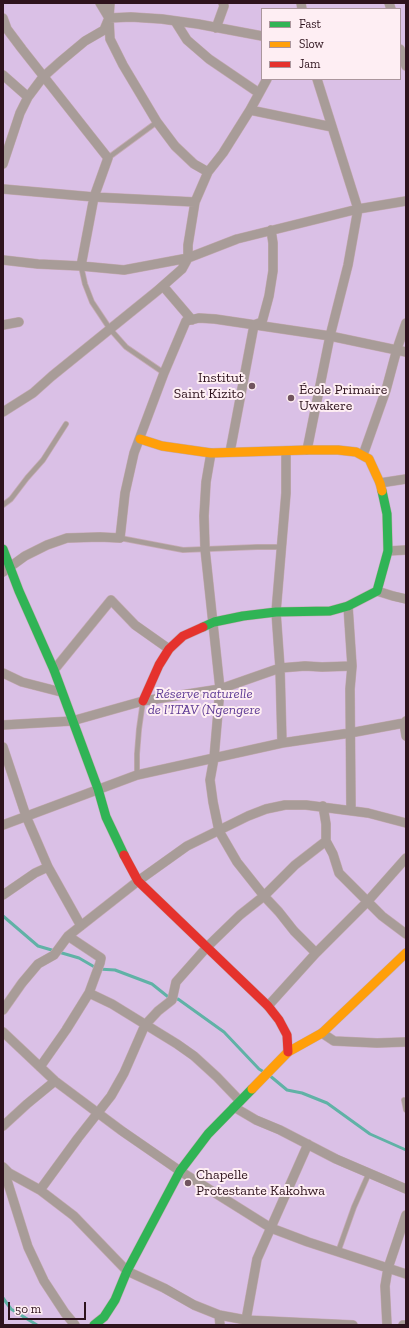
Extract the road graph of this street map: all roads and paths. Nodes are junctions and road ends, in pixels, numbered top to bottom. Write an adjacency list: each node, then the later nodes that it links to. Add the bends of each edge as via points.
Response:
1 (100, 3): 5 (street)
2 (110, 3): 5 (street)
3 (223, 3): 7 (street)
4 (3, 18): 12 (street, via 8,29)
5 (109, 18): 6 (street); 12 (street, via 104,30 85,41); 18 (street, via 110,38 118,56)
6 (175, 21): 7 (street); 15 (street, via 187,40 209,59)
7 (216, 28): 8 (street)
8 (261, 36)
9 (401, 54): 10 (street)
10 (406, 66)
11 (3, 75): 16 (street)
12 (43, 77): 16 (street); 20 (street)
13 (265, 80): 15 (street)
14 (317, 80): 19 (street)
15 (259, 92): 17 (street)
16 (28, 96): 21 (street)
17 (250, 110): 19 (street); 22 (street)
18 (157, 122): 20 (lane); 22 (street, via 187,159)
19 (332, 127): 27 (street)
20 (108, 158): 24 (street)
21 (3, 164)
22 (208, 172): 26 (street)
23 (3, 189): 24 (street)
24 (94, 197): 26 (street); 31 (street)
25 (406, 201): 27 (street)
26 (195, 202): 29 (street)
27 (358, 209): 28 (street); 39 (street, via 348,265)
28 (270, 230): 29 (street, via 237,239); 36 (street, via 273,243 273,270 269,296 262,322)
29 (188, 258): 31 (street, via 124,270); 32 (street, via 182,269)
30 (3, 260): 31 (street)
31 (81, 266): 38 (lane, via 92,302)
32 (163, 286): 33 (street); 38 (street)
33 (192, 320): 36 (street, via 215,319); 41 (street, via 186,321)
34 (19, 322): 37 (street)
35 (406, 323): 40 (street)
36 (254, 325): 39 (street); 47 (street)
37 (3, 326)
38 (110, 329): 41 (lane, via 126,347); 42 (street, via 33,393)
39 (330, 336): 40 (street); 45 (street)
40 (401, 351): 49 (street)
41 (164, 373): 44 (street)
42 (3, 412)
43 (66, 424): 52 (lane, via 43,460)
44 (140, 439): 48 (street, via 162,446); 53 (street, via 130,471)
45 (307, 450): 46 (street); 49 (street, via 338,450)
46 (286, 451): 47 (street); 54 (street)
47 (230, 452): 48 (street)
48 (211, 453): 56 (street, via 206,482)
49 (363, 455): 51 (street, via 369,459)
50 (406, 478): 51 (street)
51 (380, 483): 57 (street, via 387,514)
52 (3, 505)
53 (120, 538): 56 (lane, via 183,550); 59 (street, via 67,538 25,556)
54 (282, 547): 56 (lane); 63 (street)
55 (3, 549): 59 (street)
56 (205, 549): 64 (street)
57 (388, 550): 58 (street); 60 (street)
58 (406, 550)
59 (7, 570): 68 (street)
60 (377, 590): 61 (street); 62 (street)
61 (406, 599)
62 (348, 606): 63 (street, via 330,611); 66 (street)
63 (276, 612): 64 (street); 67 (street)
64 (214, 622): 65 (street, via 183,636); 70 (street)
65 (169, 649): 68 (street, via 135,625 111,600); 72 (street)
66 (352, 666): 67 (street); 76 (street)
67 (280, 668): 70 (street); 78 (street)
68 (54, 670): 71 (street)
69 (3, 672): 71 (street, via 22,682)
70 (220, 689): 72 (street); 80 (street)
71 (61, 692): 73 (street)
72 (143, 701): 73 (street); 81 (lane)
73 (72, 721): 75 (street); 82 (street)
74 (405, 722): 76 (street); 77 (street)
75 (3, 725)
76 (350, 733): 78 (street); 84 (street)
77 (406, 736)
78 (282, 743): 80 (street)
79 (3, 747): 85 (street)
80 (214, 758): 81 (street); 88 (street, via 210,780)
81 (137, 775): 82 (street)
82 (98, 789): 85 (street); 92 (street, via 114,836)
83 (323, 806): 84 (street); 88 (street, via 285,805 266,809); 89 (street)
84 (350, 810): 86 (street)
85 (26, 816): 87 (street); 91 (street)
86 (406, 823)
87 (3, 825)
88 (219, 831): 92 (street, via 187,846); 94 (street, via 237,862)
89 (326, 841): 94 (street, via 295,865); 95 (street, via 339,873)
90 (406, 858): 95 (street)
91 (48, 867): 93 (street); 96 (street)
92 (138, 880): 96 (street); 99 (street)
93 (3, 895)
94 (264, 896): 99 (street); 100 (street)
95 (367, 902): 97 (street); 100 (street)
96 (80, 926): 98 (street)
97 (406, 934)
98 (68, 936): 102 (street, via 101,958); 104 (street, via 54,955 38,964 22,982)
99 (206, 946): 103 (street); 105 (street, via 176,982 172,1000)
100 (316, 953): 103 (street)
101 (406, 954): 107 (street)
102 (89, 993): 105 (street); 110 (street)
103 (268, 1006): 109 (street, via 287,1035)
104 (3, 1010)
105 (145, 1025): 113 (street, via 194,1056 217,1077); 115 (street, via 124,1073 111,1096)
106 (3, 1032): 110 (street)
107 (322, 1033): 108 (street, via 334,1041); 109 (street)
108 (406, 1042)
109 (288, 1052): 113 (street)
110 (40, 1066): 111 (street)
111 (55, 1081): 115 (street); 116 (street)
112 (404, 1100): 114 (lane)
113 (237, 1104): 117 (street, via 256,1120); 119 (street, via 208,1134)
114 (406, 1110)
115 (97, 1112): 119 (street); 122 (street)
116 (3, 1126)
117 (308, 1144): 120 (street); 124 (street)
118 (5, 1169): 122 (street); 131 (street, via 28,1247 44,1280)
119 (180, 1171): 124 (street); 127 (street)
120 (369, 1173): 121 (street); 125 (lane)
121 (406, 1189)
122 (40, 1190): 127 (street, via 74,1216)
123 (406, 1215): 126 (street)
124 (271, 1228): 125 (street); 130 (street, via 257,1259)
125 (338, 1252): 126 (street)
126 (388, 1268): 128 (street); 135 (street, via 385,1286)
127 (126, 1271): 129 (street); 132 (street, via 115,1300 104,1317)
128 (406, 1274)
129 (219, 1315): 130 (street); 133 (street)
130 (246, 1320): 134 (street)
131 (74, 1325)
132 (94, 1325)
133 (220, 1325)
134 (353, 1325)
135 (387, 1325)

